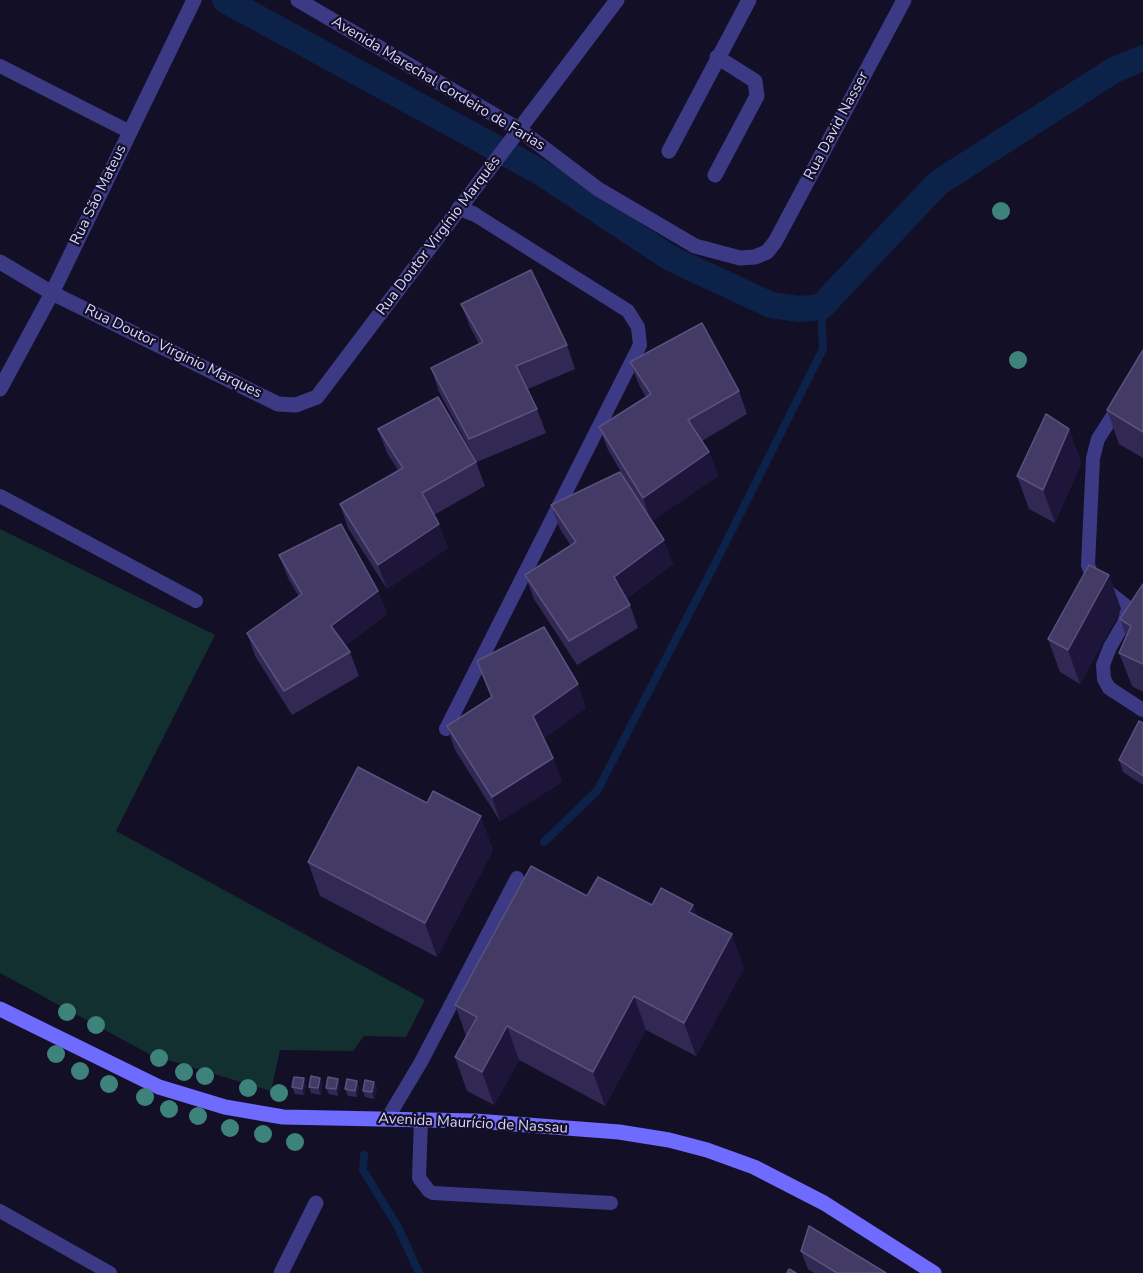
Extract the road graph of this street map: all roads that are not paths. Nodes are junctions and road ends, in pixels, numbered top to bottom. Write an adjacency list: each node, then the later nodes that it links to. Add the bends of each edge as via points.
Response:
1 (194, 0): 8 (street, Rua São Mateus)
2 (298, 0): 9 (street, Avenida Marechal Cordeiro de Farias)
3 (617, 0): 9 (street, Rua Doutor Virgínio Marquês)
4 (749, 0): 6 (street)
5 (904, 0): 14 (street, Rua David Nasser)
6 (717, 57): 10 (street); 11 (street, via 755,81 757,96)
7 (0, 66): 8 (lane)
8 (130, 132): 16 (street, Rua São Mateus)
9 (516, 135): 12 (street, Rua Doutor Virgínio Marquês); 14 (street, Avenida Marechal Cordeiro de Farias, via 694,246 740,258)
10 (669, 152)
11 (715, 175)
12 (459, 208): 13 (street); 19 (street, Rua Doutor Virgínio Marquês, via 317,397)
13 (474, 214): 23 (lane, via 628,311 638,327 640,345)
14 (767, 252)
15 (0, 262): 16 (street, Rua Doutor Virginio Marques)
16 (52, 293): 17 (street, Rua São Mateus); 19 (street, Rua Doutor Virginio Marques, via 278,404)
17 (0, 389)
18 (1126, 393): 22 (lane, via 1098,440 1093,459 1088,565 1095,581 1125,606 1127,613 1110,647 1104,679 1109,688)
19 (296, 405)
20 (0, 496): 21 (lane)
21 (196, 601)
22 (1143, 710)
23 (446, 729)
24 (517, 878): 26 (lane)
25 (0, 1009): 26 (main road, Avenida Maurício de Nassau, via 159,1087 225,1107 283,1117)
26 (387, 1119): 27 (main road, Avenida Maurício de Nassau)
27 (421, 1119): 29 (lane, via 419,1178 433,1193); 33 (main road, Avenida Maurício de Nassau, via 619,1132 707,1150 754,1167 824,1203)
28 (316, 1203): 32 (street)
29 (611, 1203)
30 (0, 1211): 31 (lane)
31 (110, 1273)
32 (281, 1273)
33 (934, 1273)

